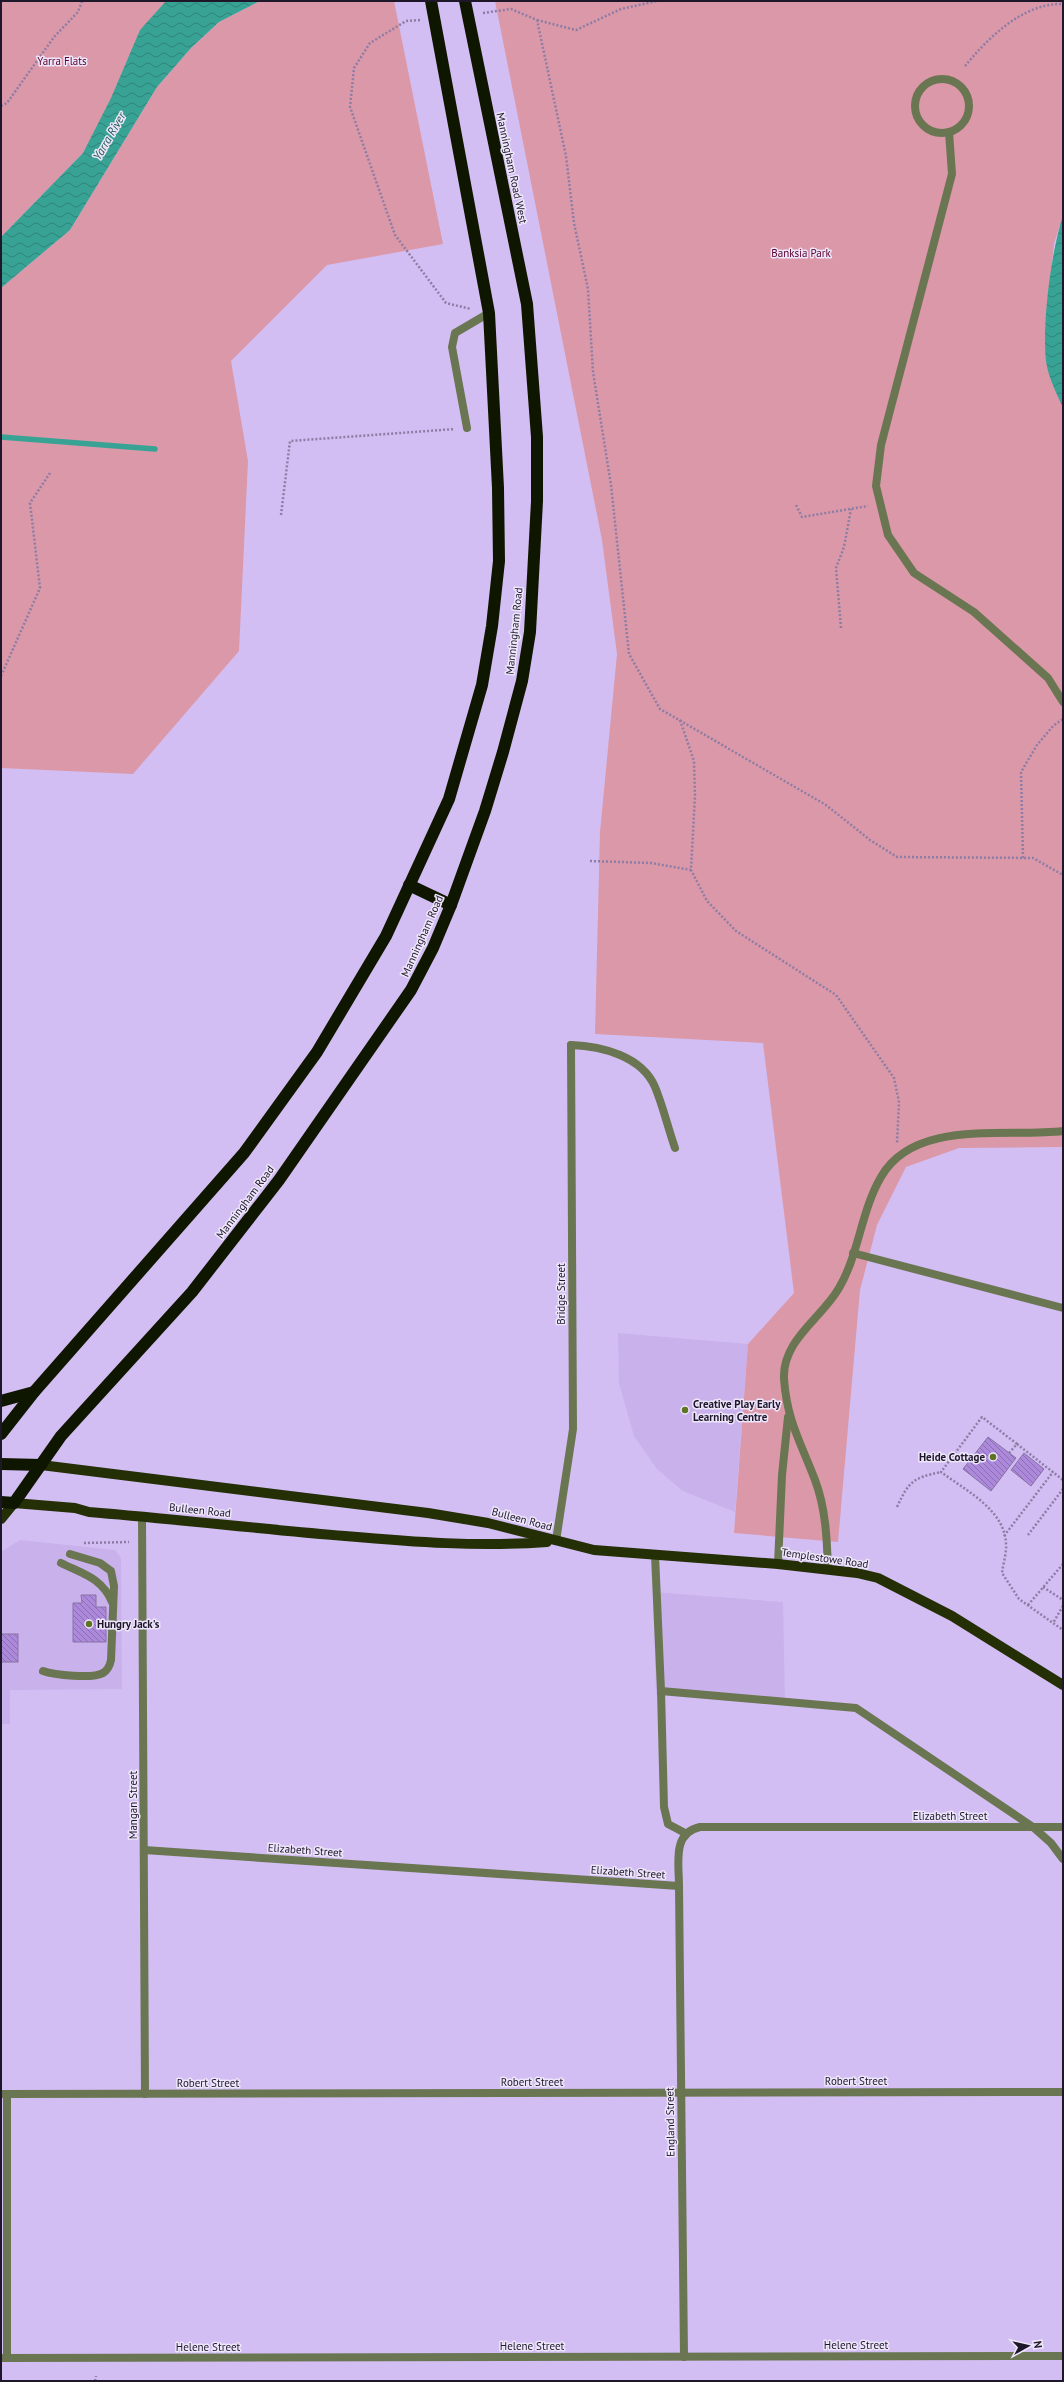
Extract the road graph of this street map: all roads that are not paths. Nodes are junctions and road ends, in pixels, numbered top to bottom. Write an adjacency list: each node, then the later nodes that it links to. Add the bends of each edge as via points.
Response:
1 (431, 1): 5 (highway)
2 (465, 1): 4 (highway, Manningham Road West)
3 (949, 132): 3 (street, via 934,132 928,129 917,115 917,98 927,84 935,80 944,79 960,86 969,101 966,118 961,125); 7 (street, via 952,174 880,445 876,486 888,535 914,573 974,612 1048,678)
4 (527, 304): 9 (highway, Manningham Road, via 537,437 537,501 530,632 522,681 503,752)
5 (489, 313): 6 (street, via 455,333 452,347); 8 (highway, Manningham Road, via 499,561 492,626 482,685 449,799)
6 (467, 428)
7 (1063, 702)
8 (409, 885): 9 (highway); 14 (highway, Manningham Road, via 379,948 317,1052 244,1152)
9 (451, 905): 19 (highway, Manningham Road, via 433,948 411,990 279,1180 192,1292 61,1436)
10 (1063, 1131): 12 (street, via 978,1132 938,1137 896,1156 880,1177)
11 (675, 1148): 24 (street, Bridge Street, via 654,1085 641,1068 606,1049 571,1045 573,1429)
12 (854, 1253): 13 (street); 16 (street, via 846,1276 831,1302 790,1351 784,1378)
13 (1063, 1308)
14 (34, 1392): 15 (highway); 17 (highway, Manningham Road)
15 (1, 1401)
16 (788, 1414): 28 (street); 29 (street, via 815,1481 824,1516)
17 (1, 1434)
18 (1, 1464): 19 (highway, Bulleen Road)
19 (42, 1465): 21 (highway, Manningham Road); 24 (main road, Bulleen Road, via 428,1513 488,1523)
20 (1, 1502): 21 (highway, Bulleen Road)
21 (14, 1503): 22 (main road, Bulleen Road); 23 (main road, Manningham Road)
22 (142, 1516): 24 (main road, Bulleen Road, via 424,1543 498,1546); 37 (street, Mangan Street)
23 (1, 1519)
24 (556, 1542): 26 (main road, Templestowe Road, via 594,1550)
25 (70, 1554): 30 (street, via 100,1564 111,1571 114,1582)
26 (655, 1555): 28 (main road, Templestowe Road); 33 (street)
27 (61, 1563): 30 (street, via 99,1582)
28 (778, 1564): 29 (main road, Templestowe Road)
29 (828, 1570): 32 (main road, Templestowe Road, via 878,1578 898,1587 952,1616)
30 (113, 1604): 31 (street, via 112,1660 107,1669 98,1674 54,1675)
31 (43, 1671)
32 (1063, 1685)
33 (661, 1691): 35 (street, via 856,1708); 36 (street, via 664,1807 668,1824)
34 (1063, 1827): 35 (street, Elizabeth Street)
35 (1032, 1828): 36 (street, Elizabeth Street, via 700,1827); 38 (street, via 1051,1843)
36 (685, 1833): 39 (street, Elizabeth Street, via 679,1848)
37 (144, 1850): 39 (street, Elizabeth Street); 43 (street, Mangan Street)
38 (1063, 1859)
39 (679, 1886): 41 (street, England Street)
40 (1063, 2092): 41 (street, Robert Street)
41 (681, 2093): 43 (street, Robert Street); 45 (street, England Street)
42 (4, 2094): 43 (street, Robert Street); 46 (street)
43 (145, 2094)
44 (1063, 2356): 45 (street, Helene Street)
45 (684, 2357): 46 (street, Helene Street)
46 (4, 2358)

